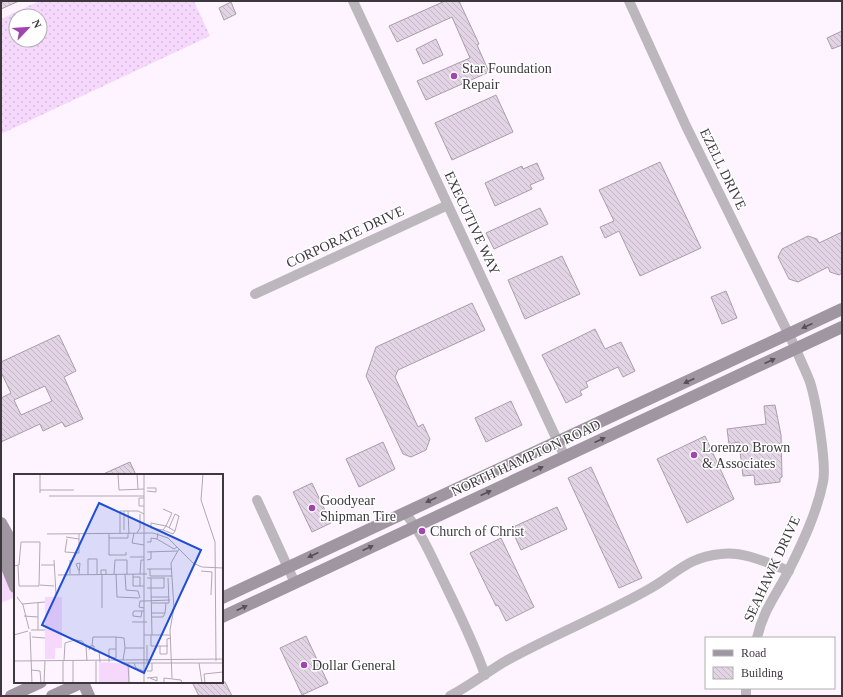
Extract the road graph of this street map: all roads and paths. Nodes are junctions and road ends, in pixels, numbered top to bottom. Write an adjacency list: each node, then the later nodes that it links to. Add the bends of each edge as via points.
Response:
1 (353, 1): 3 (street, EXECUTIVE WAY)
2 (629, 1): 7 (street, EZELL DRIVE, via 686,126)
3 (448, 205): 4 (street, CORPORATE DRIVE); 9 (street, EXECUTIVE WAY)
4 (255, 294)
5 (842, 309): 7 (main road, NORTH HAMPTON ROAD, one-way to 7)
6 (842, 327): 8 (main road, NORTH HAMPTON ROAD)
7 (788, 334): 8 (street, EZELL DRIVE); 9 (main road, NORTH HAMPTON ROAD, one-way to 9)
8 (796, 349): 10 (main road, NORTH HAMPTON ROAD, one-way to 8); 20 (street, SEAHAWK DRIVE, via 810,383 822,451 824,481 811,520)
9 (559, 441): 10 (street, EXECUTIVE WAY); 12 (main road, NORTH HAMPTON ROAD, one-way to 12)
10 (565, 456): 14 (main road, NORTH HAMPTON ROAD, one-way to 10)
11 (257, 500): 19 (street)
12 (405, 513): 14 (street); 19 (main road, NORTH HAMPTON ROAD, one-way to 19)
13 (1, 523): 16 (main road)
14 (416, 526): 21 (main road, NORTH HAMPTON ROAD, one-way to 14); 26 (street, via 476,649)
15 (1, 536): 18 (main road)
16 (14, 546)
17 (1, 553): 22 (main road)
18 (14, 560)
19 (288, 567): 21 (street); 23 (main road, NORTH HAMPTON ROAD)
20 (789, 571): 25 (street, SEAHAWK DRIVE, via 761,620); 26 (street, via 734,554 722,553 701,558 680,567 651,588)
21 (295, 583): 24 (main road, NORTH HAMPTON ROAD, one-way to 21)
22 (14, 585)
23 (223, 598)
24 (223, 617)
25 (756, 637)
26 (485, 674): 33 (street)
27 (39, 683): 31 (main road)
28 (80, 683): 30 (main road)
29 (83, 683): 32 (main road)
30 (60, 691)
31 (11, 696)
32 (89, 696)
33 (450, 696)

